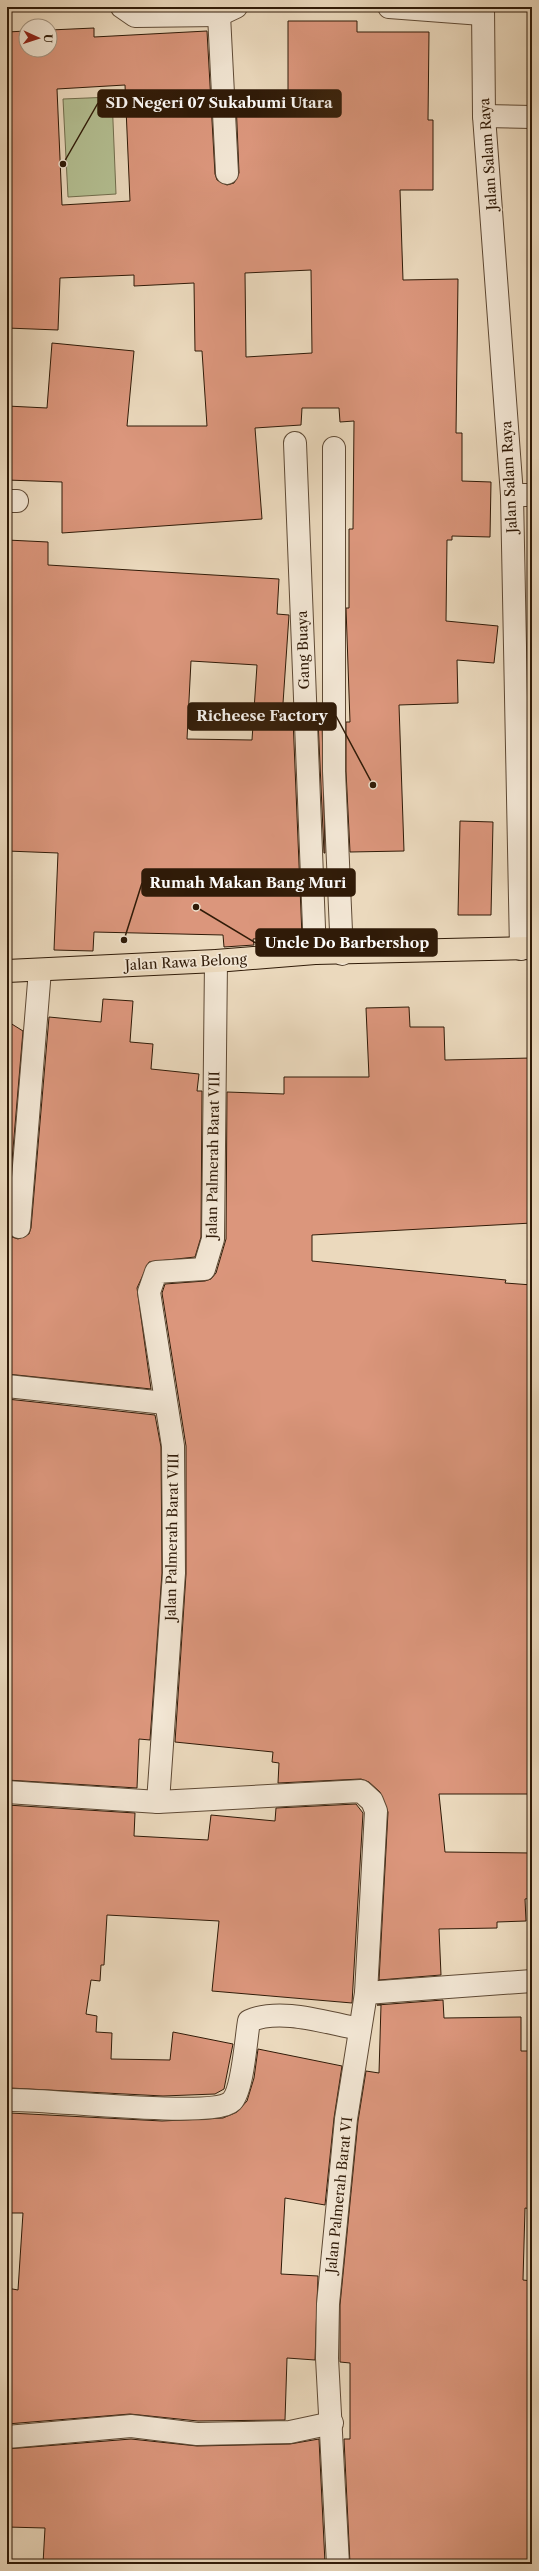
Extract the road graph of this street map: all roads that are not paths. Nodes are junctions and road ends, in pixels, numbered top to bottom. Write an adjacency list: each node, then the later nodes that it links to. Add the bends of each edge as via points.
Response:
1 (122, 7): 3 (street, via 134,16)
2 (389, 7): 4 (street)
3 (228, 11): 7 (street)
4 (482, 11): 5 (street, Jalan Salam Raya)
5 (484, 116): 6 (street); 10 (street, Jalan Salam Raya)
6 (532, 117)
7 (227, 173)
8 (295, 443): 12 (street, Gang Buaya)
9 (334, 448): 13 (street, via 334,771)
10 (522, 495): 11 (street, Jalan Salam Raya)
11 (526, 948): 13 (main road, Jalan Rawa Belong)
12 (315, 954): 13 (main road, Jalan Rawa Belong); 14 (main road, Jalan Rawa Belong)
13 (342, 954)
14 (216, 961): 15 (main road, Jalan Rawa Belong); 19 (street, Jalan Palmerah Barat VIII, via 213,1239 204,1269 156,1272 149,1292)
15 (40, 970): 16 (main road, Jalan Rawa Belong); 17 (street)
16 (7, 971)
17 (19, 1227)
18 (7, 1386): 19 (street)
19 (165, 1403): 21 (street, Jalan Palmerah Barat VIII, via 173,1446 174,1573)
20 (7, 1792): 21 (street, Jalan Palmerah Barat VI)
21 (158, 1802): 23 (street, Jalan Palmerah Barat VI, via 361,1792 372,1801 376,1811)
22 (532, 1981): 23 (street)
23 (366, 1994): 24 (street, Jalan Palmerah Barat VI)
24 (360, 2029): 25 (street, via 291,2017 262,2016 249,2021 239,2086 233,2100 224,2106 160,2108); 26 (street, Jalan Palmerah Barat VI, via 346,2119 328,2304 327,2358)
25 (7, 2100)
26 (332, 2423): 27 (street, via 290,2432 198,2434 131,2426); 28 (street, Jalan Palmerah Barat VI)
27 (7, 2437)
28 (338, 2564)

